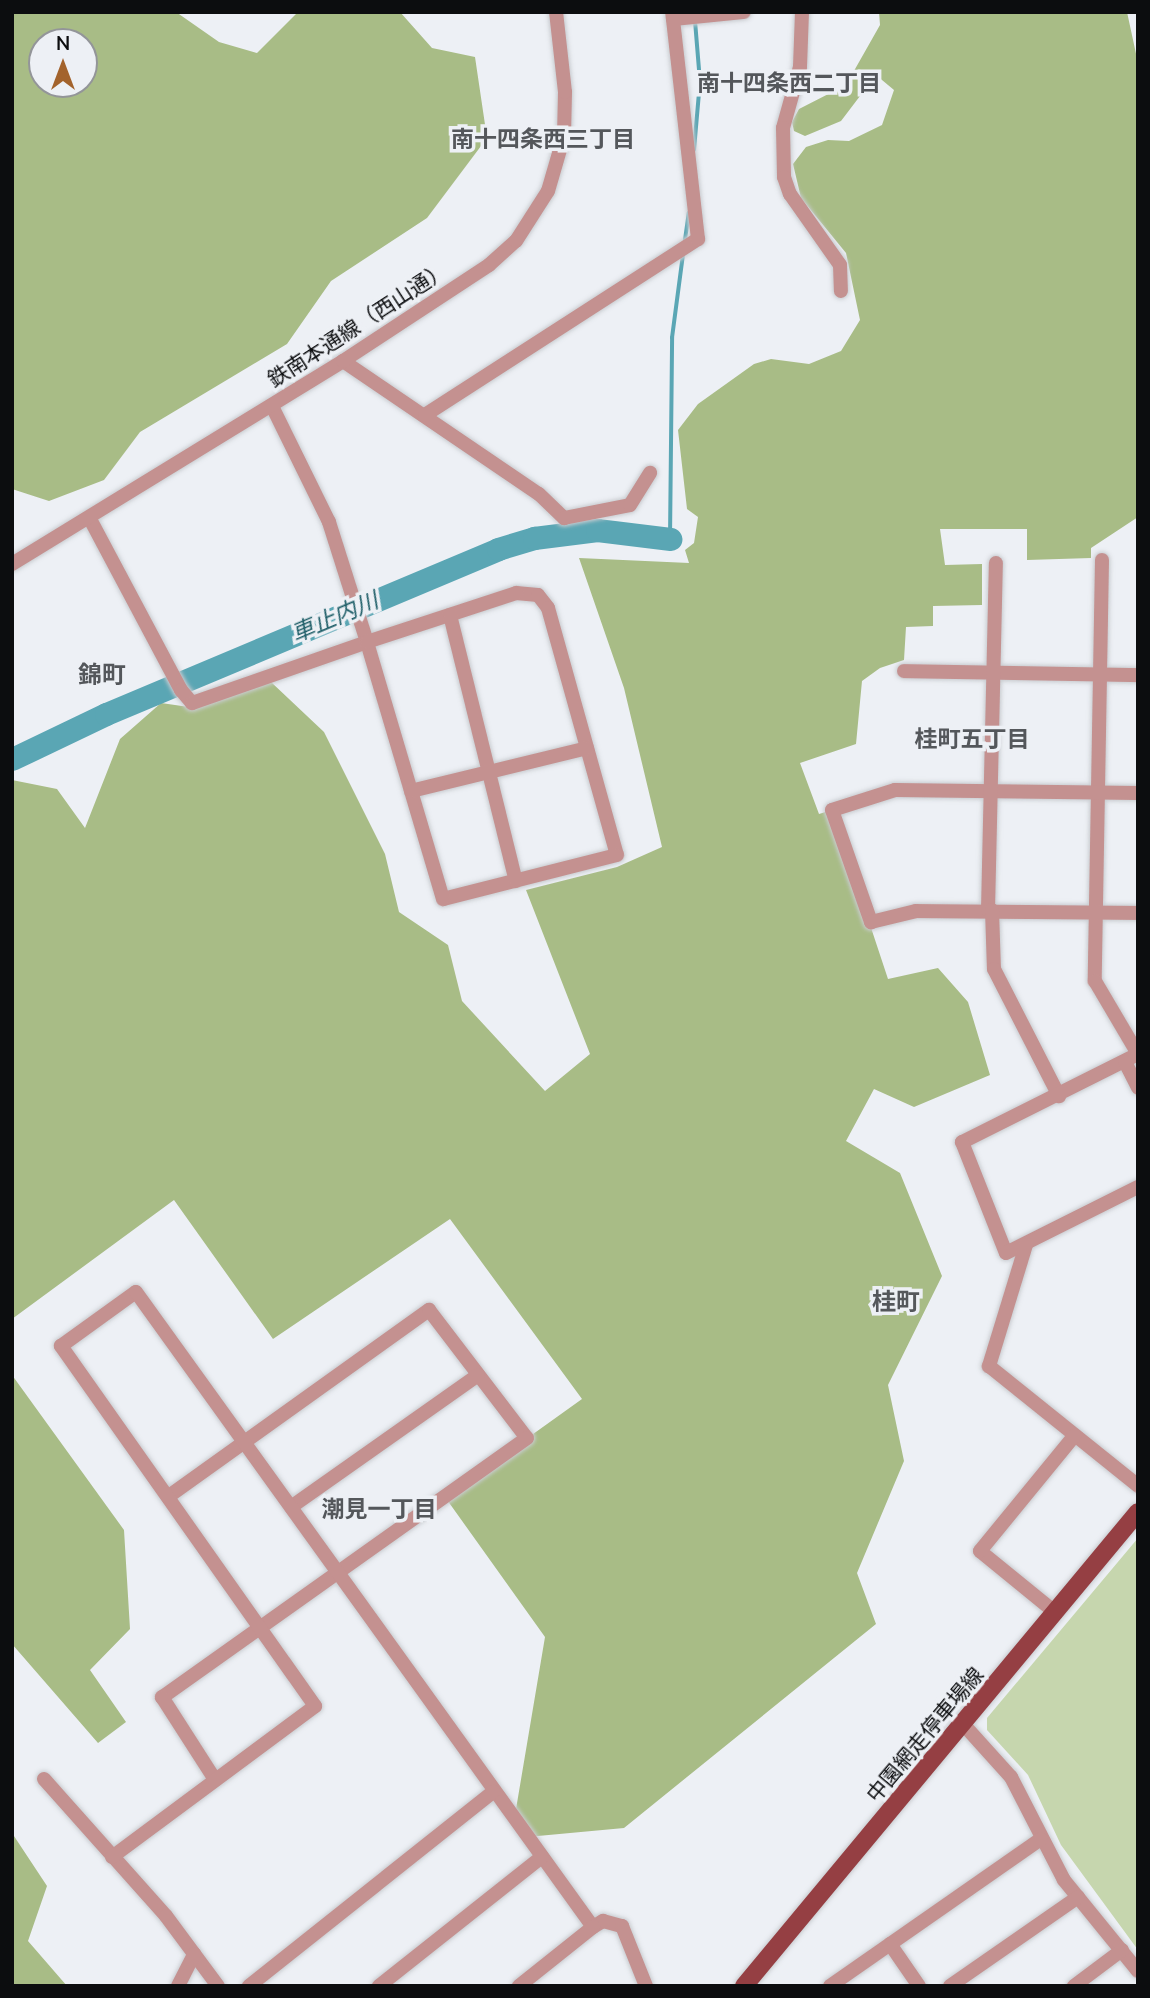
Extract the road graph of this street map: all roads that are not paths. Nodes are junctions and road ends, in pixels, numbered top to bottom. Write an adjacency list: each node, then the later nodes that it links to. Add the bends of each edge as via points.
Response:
1 (556, 12): 6 (street, 鉄南本通線（西山通）, via 566,123 557,169 535,214 489,265)
2 (744, 12): 4 (street)
3 (802, 12): 5 (street, via 800,67 783,128 784,177 790,194 840,265)
4 (672, 16): 8 (street, via 698,239)
5 (841, 291)
6 (343, 361): 7 (street, 鉄南本通線（西山通）); 8 (street)
7 (272, 406): 10 (street, 鉄南本通線（西山通）); 15 (street, via 329,522)
8 (425, 415): 9 (street, via 539,494 564,518 630,505)
9 (650, 473)
10 (90, 519): 13 (street, 鉄南本通線（西山通）); 15 (street, via 177,684 192,703)
11 (1102, 560): 18 (street)
12 (996, 563): 17 (street)
13 (12, 564)
14 (450, 615): 15 (street); 20 (street, via 524,592 544,600); 21 (street)
15 (368, 642): 23 (street)
16 (904, 671): 17 (street)
17 (994, 672): 18 (street); 22 (street)
18 (1102, 674): 19 (street); 24 (street)
19 (1138, 675)
20 (587, 748): 21 (street); 26 (street, via 617,855)
21 (489, 772): 23 (street); 26 (street)
22 (991, 790): 24 (street); 27 (street); 27 (street, via 895,790 831,810 871,922 916,911)
23 (411, 791): 26 (street, via 443,899)
24 (1100, 792): 25 (street); 28 (street)
25 (1138, 793)
26 (516, 881)
27 (990, 910): 28 (street); 33 (street, via 994,969)
28 (1099, 912): 29 (street); 30 (street, via 1095,981)
29 (1138, 913)
30 (1138, 1054): 31 (street)
31 (1125, 1062): 32 (street); 33 (street)
32 (1138, 1088)
33 (1059, 1096): 35 (street, via 962,1142 1006,1253)
34 (1138, 1188): 35 (street)
35 (1026, 1245): 37 (street, via 989,1366)
36 (478, 1375): 38 (street, via 429,1310); 41 (street); 43 (street, via 527,1438)
37 (1074, 1436): 39 (street); 44 (street, via 980,1551)
38 (244, 1441): 40 (street); 40 (street, via 136,1292 61,1346); 41 (street)
39 (1138, 1486)
40 (169, 1496): 45 (street)
41 (291, 1507): 43 (street)
42 (1138, 1512): 44 (main road, 中園網走停車場線)
43 (338, 1573): 45 (street); 49 (street)
44 (1056, 1613): 46 (main road, 中園網走停車場線)
45 (261, 1627): 47 (street, via 162,1697); 47 (street, via 315,1706)
46 (964, 1725): 50 (street, via 1011,1777); 65 (main road, 中園網走停車場線)
47 (214, 1778): 51 (street)
48 (44, 1779): 51 (street)
49 (493, 1792): 52 (street); 61 (street)
50 (1041, 1839): 53 (street); 55 (street)
51 (112, 1857): 57 (street)
52 (542, 1857): 54 (street); 62 (street)
53 (1078, 1897): 56 (street); 68 (street)
54 (593, 1927): 63 (street); 64 (street, via 603,1921 622,1926)
55 (890, 1944): 66 (street); 67 (street)
56 (1122, 1950): 58 (street); 69 (street)
57 (194, 1954): 59 (street); 60 (street)
58 (1138, 1971)
59 (178, 1986)
60 (218, 1986)
61 (249, 1986)
62 (379, 1986)
63 (519, 1986)
64 (646, 1986)
65 (744, 1986)
66 (830, 1986)
67 (919, 1986)
68 (950, 1986)
69 (1074, 1986)

